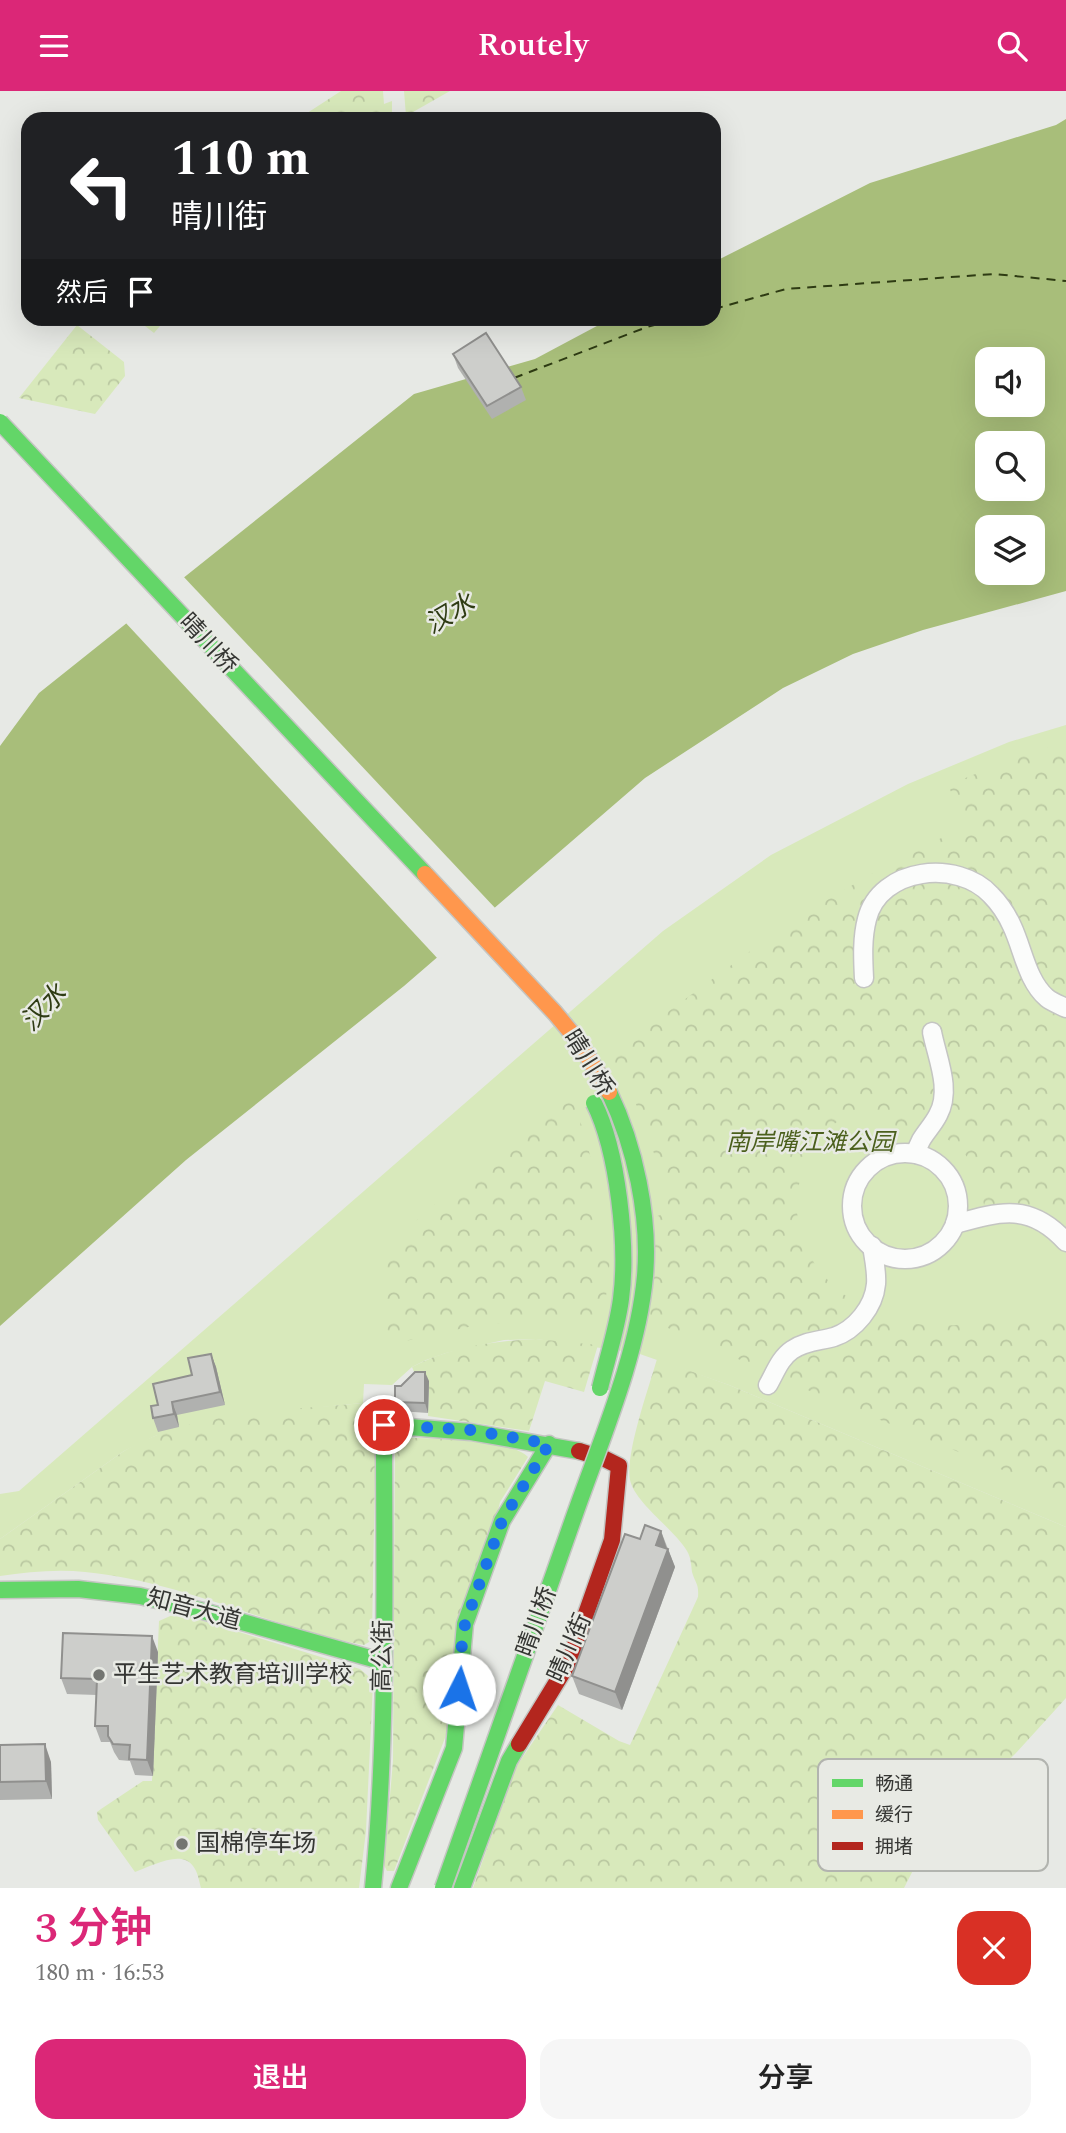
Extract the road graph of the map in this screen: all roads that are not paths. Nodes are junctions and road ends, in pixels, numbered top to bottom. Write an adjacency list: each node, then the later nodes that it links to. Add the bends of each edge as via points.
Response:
1 (0, 422): 20 (main road, 晴川桥, bridge, via 555,1013 579,1042 610,1094 634,1157 643,1211 645,1274 637,1331)
2 (864, 978): 3 (street, via 865,928 876,900 905,878 948,873 975,882 993,896 1012,926 1032,978 1046,998)
3 (1066, 1008)
4 (932, 1032): 6 (street, via 945,1093 939,1114)
5 (590, 1094): 11 (main road, 晴川桥, bridge, via 612,1159 624,1255 621,1300)
6 (916, 1154): 7 (street, via 943,1168 954,1185 958,1204); 9 (street, via 882,1159 858,1183 853,1217)
7 (955, 1224): 8 (street, via 996,1213 1022,1213 1040,1220); 9 (street, via 945,1241 919,1257 890,1256)
8 (1066, 1242)
9 (872, 1247): 10 (street, via 876,1284 862,1317 840,1335 793,1349)
10 (768, 1385)
11 (596, 1402)
12 (384, 1425): 14 (main road, 晴川街, via 470,1430); 17 (main road, 高公街)
13 (584, 1438): 15 (main road)
14 (549, 1444): 19 (main road, via 502,1521 465,1624 454,1748); 21 (main road, 晴川街, via 619,1466 612,1540 569,1662 509,1761)
15 (575, 1463)
16 (0, 1590): 17 (main road, 知音大道, via 73,1588 124,1593)
17 (384, 1662): 18 (main road, 高公街)
18 (373, 1888)
19 (399, 1888)
20 (443, 1888)
21 (462, 1888)

